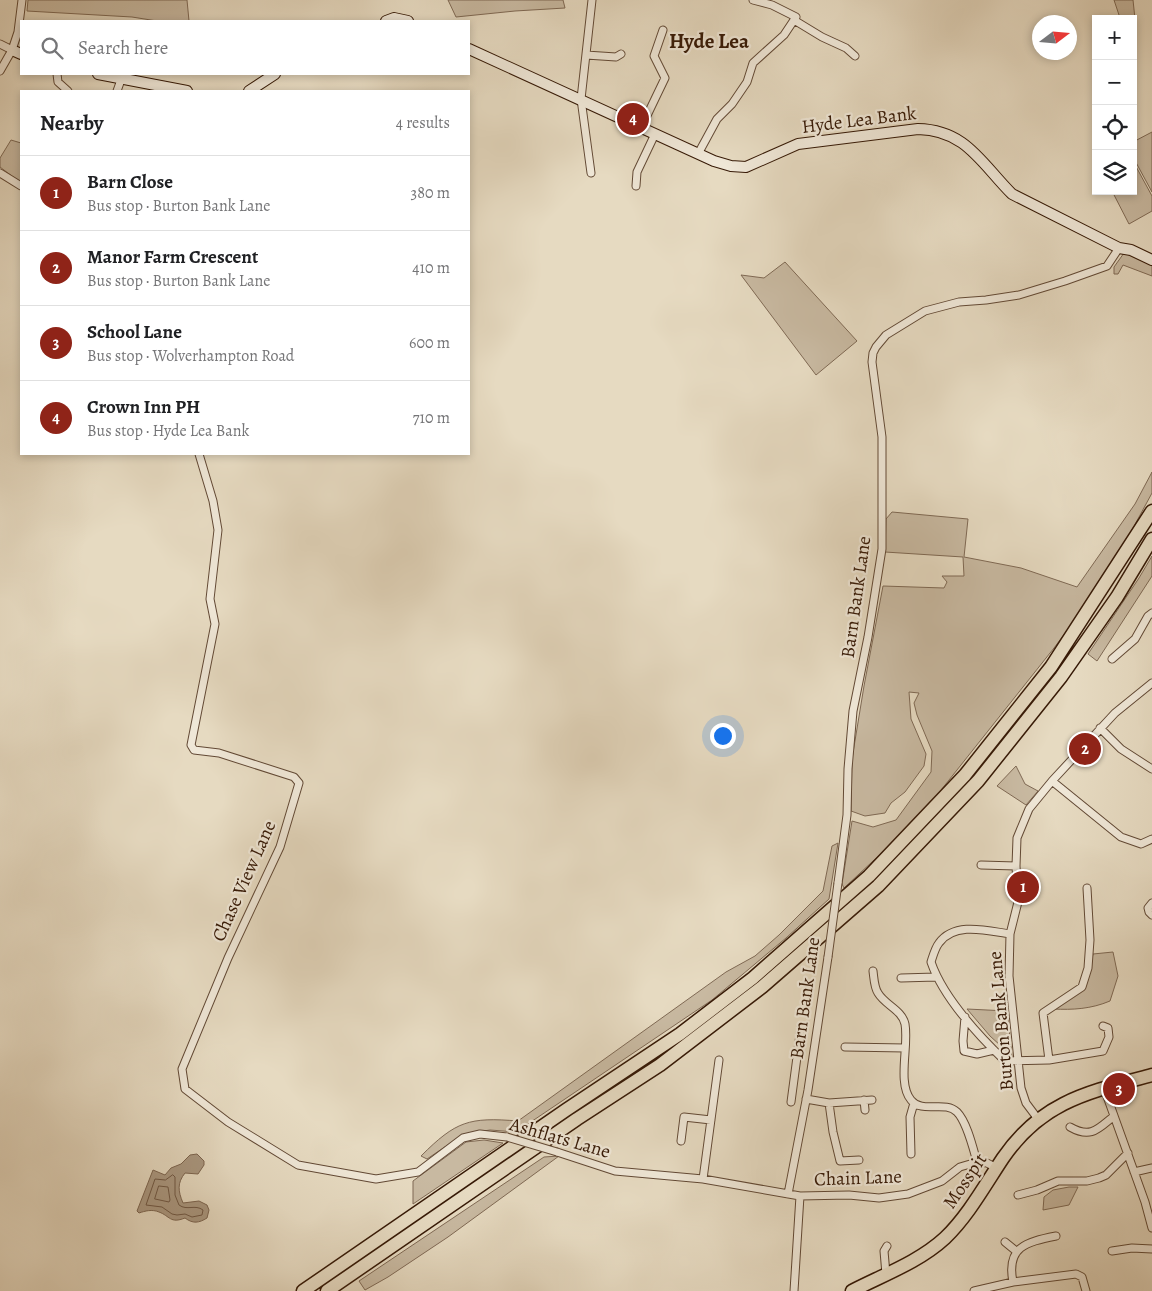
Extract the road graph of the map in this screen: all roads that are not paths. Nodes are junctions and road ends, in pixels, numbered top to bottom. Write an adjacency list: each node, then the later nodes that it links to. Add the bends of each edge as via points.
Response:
1 (22, 0): 10 (street)
2 (592, 0): 12 (street)
3 (753, 0): 4 (street, via 772,5)
4 (795, 18): 13 (street); 26 (street, via 784,35 753,63 747,82 717,119)
5 (389, 20): 6 (street)
6 (403, 20)
7 (663, 30): 24 (street, via 654,56 665,78)
8 (0, 44): 10 (street)
9 (470, 49): 23 (street, Hyde Lea Bank)
10 (17, 52): 14 (street)
11 (621, 54): 12 (street, via 616,58)
12 (586, 55): 23 (street)
13 (855, 56)
14 (0, 71)
15 (57, 75): 19 (street, via 58,82)
16 (106, 75): 18 (street)
17 (273, 75): 22 (street)
18 (122, 77): 20 (street); 21 (street)
19 (67, 90)
20 (117, 90)
21 (180, 90)
22 (250, 90)
23 (581, 99): 24 (street, Hyde Lea Bank); 28 (street)
24 (641, 128): 25 (street, Hyde Lea Bank)
25 (655, 134): 26 (street, Hyde Lea Bank); 30 (street, via 637,172)
26 (698, 154): 31 (street, Hyde Lea Bank, via 731,166 746,167 798,144 918,129 933,130 960,140 1012,194)
27 (0, 173): 29 (street)
28 (590, 173)
29 (20, 185)
30 (636, 186)
31 (1119, 248): 32 (street, Hyde Lea Bank); 65 (street, Barn Bank Lane, bridge, via 1108,266 1065,282 1019,295 959,302 926,311 886,334 873,353 882,437 882,549 853,711 847,815)
32 (1152, 260)
33 (199, 455): 61 (street, Chase View Lane, via 218,530 210,599 216,624 191,744 194,750 218,753 294,777 299,783 280,847 228,958)
34 (1152, 511): 99 (highway, via 1051,667 965,775 869,876 753,978 680,1034)
35 (1152, 539): 100 (highway, via 1117,597 1061,677 978,781 878,886 762,987 660,1065)
36 (1152, 613): 37 (street, via 1135,639)
37 (1112, 659)
38 (1152, 683): 39 (street, Burton Bank Lane)
39 (1100, 728): 40 (street, via 1121,749); 41 (street, Burton Bank Lane)
40 (1152, 769)
41 (1052, 780): 42 (street, via 1121,837 1141,844); 44 (street, Burton Bank Lane, via 1029,809 1018,838)
42 (1152, 839)
43 (981, 865): 44 (street)
44 (1016, 866): 48 (street, Burton Bank Lane, via 1018,902)
45 (1087, 888): 59 (street, via 1088,968 1082,987 1044,1013)
46 (1152, 903): 47 (street, via 1148,908)
47 (1152, 915)
48 (1010, 934): 50 (street, via 970,928 952,933 939,943 931,962); 60 (street, Burton Bank Lane, via 1009,976)
49 (873, 971): 56 (street, via 878,994 904,1021)
50 (936, 977): 51 (street); 52 (street)
51 (901, 978)
52 (965, 1017): 57 (street); 57 (street, via 964,1051 977,1054)
53 (801, 1026): 63 (street, Barn Bank Lane)
54 (1102, 1026): 59 (street, via 1108,1028 1109,1037 1103,1051)
55 (845, 1047): 56 (street)
56 (905, 1048): 71 (street, via 906,1091)
57 (994, 1050): 60 (street, via 1005,1061)
58 (719, 1060): 75 (street)
59 (1049, 1060): 60 (street)
60 (1019, 1061): 74 (street, Burton Bank Lane, via 1023,1096)
61 (182, 1069): 85 (street, Ashflats Lane, bridge, via 186,1089 228,1122 298,1165 376,1179 418,1172 463,1138 480,1134 507,1137 615,1171)
62 (1152, 1075): 64 (highway, Mosspit)
63 (794, 1087): 65 (street); 69 (street, Barn Bank Lane)
64 (1104, 1088): 73 (street); 74 (highway, Mosspit, via 1056,1106)
65 (808, 1090): 66 (street, Barn Bank Lane)
66 (806, 1099): 70 (street); 86 (street, Barn Bank Lane)
67 (864, 1100): 68 (street); 70 (street); 72 (street)
68 (872, 1100)
69 (791, 1102)
70 (829, 1103): 80 (street, via 840,1161)
71 (914, 1104): 79 (street, via 910,1117); 81 (street, via 955,1110 964,1124)
72 (865, 1110)
73 (1114, 1116): 76 (street, via 1099,1129 1089,1132 1080,1133); 78 (street)
74 (1038, 1119): 82 (highway, Mosspit)
75 (711, 1120): 77 (street, via 684,1117); 85 (street)
76 (1070, 1127)
77 (681, 1141)
78 (1128, 1153): 84 (street); 87 (street, via 1099,1178 1087,1182 1058,1181)
79 (911, 1154)
80 (859, 1160)
81 (978, 1162): 82 (street); 88 (street, Chain Lane, via 960,1167 942,1181 908,1194 879,1198 849,1194)
82 (996, 1168): 97 (highway, Mosspit, via 943,1240)
83 (1152, 1168): 84 (street)
84 (1134, 1172): 89 (street)
85 (703, 1179): 86 (street, Ashflats Lane)
86 (788, 1194): 88 (street, Ashflats Lane)
87 (1018, 1195)
88 (800, 1196): 101 (street)
89 (1148, 1202): 90 (street)
90 (1152, 1228)
91 (1056, 1236): 96 (street)
92 (1005, 1242): 96 (street)
93 (887, 1246): 97 (street, via 884,1251)
94 (1152, 1249): 95 (street)
95 (1112, 1250)
96 (1016, 1251): 98 (street, via 1012,1258)
97 (886, 1274): 102 (highway, Mosspit)
98 (1013, 1282): 103 (street); 104 (street, via 1076,1274 1082,1277)
99 (303, 1291)
100 (327, 1291)
101 (794, 1291)
102 (852, 1291)
103 (974, 1291)
104 (1086, 1291)

